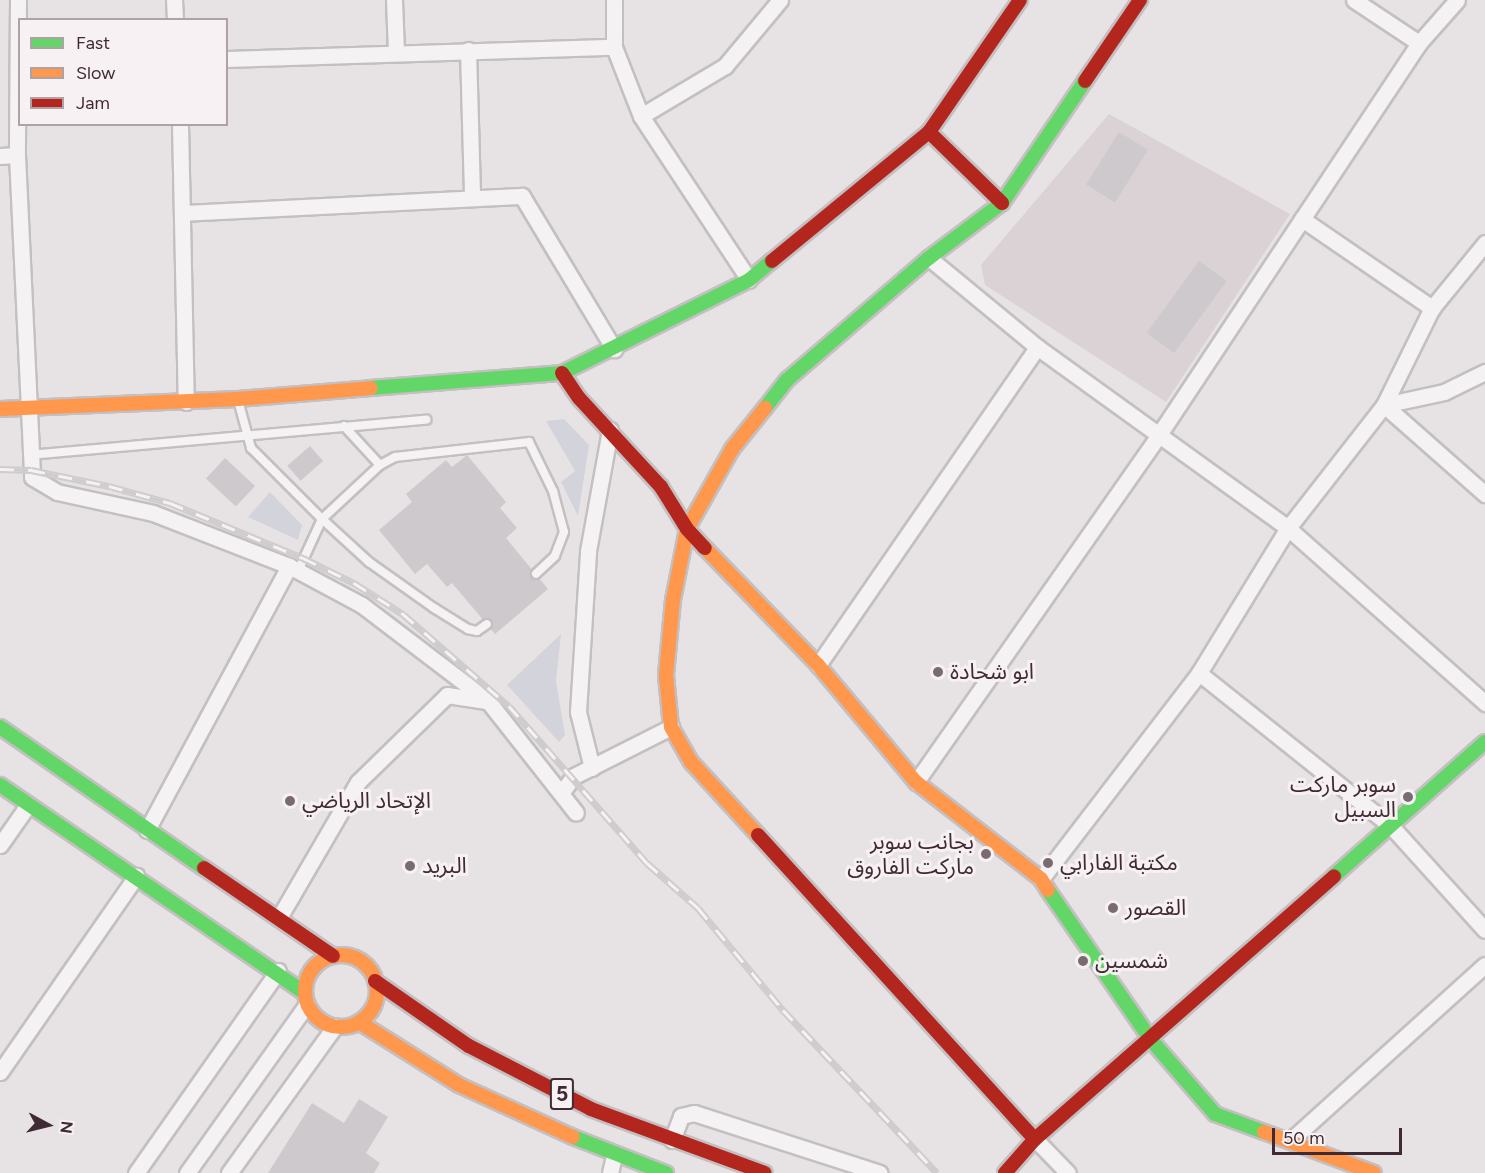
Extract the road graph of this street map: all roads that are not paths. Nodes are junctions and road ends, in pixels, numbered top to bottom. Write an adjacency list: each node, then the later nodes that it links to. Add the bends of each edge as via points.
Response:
1 (18, 0): 20 (street)
2 (174, 0): 11 (street)
3 (394, 0): 15 (street)
4 (614, 0): 13 (street)
5 (780, 0): 10 (street)
6 (1020, 0): 19 (street)
7 (1140, 0): 23 (street)
8 (1354, 0): 12 (street)
9 (1457, 0): 12 (street)
10 (769, 8): 17 (street, via 725,66)
11 (175, 18)
12 (1419, 43): 25 (street)
13 (614, 47): 14 (street); 17 (street)
14 (468, 50): 15 (street); 22 (street)
15 (396, 52): 16 (street)
16 (228, 59)
17 (641, 116): 28 (street)
18 (180, 126): 24 (street)
19 (929, 132): 23 (street); 28 (street)
20 (17, 154): 21 (street); 38 (street)
21 (0, 156)
22 (472, 196): 24 (street); 31 (street, via 522,196)
23 (1002, 203): 27 (street)
24 (183, 213): 35 (street)
25 (1302, 219): 29 (street); 42 (street)
26 (1485, 243): 29 (street)
27 (929, 258): 30 (street); 49 (street, via 787,380 732,449)
28 (749, 280): 31 (street)
29 (1432, 308): 36 (street)
30 (1037, 347): 42 (street); 53 (street)
31 (614, 349): 33 (street)
32 (1485, 372): 36 (street, via 1444,392)
33 (562, 373): 34 (street); 41 (street)
34 (238, 399): 35 (street); 43 (lane)
35 (186, 402): 38 (street)
36 (1384, 405): 46 (street); 48 (street)
37 (0, 409): 38 (street)
38 (26, 409): 44 (street)
39 (426, 420): 40 (lane)
40 (344, 426): 43 (lane); 45 (lane)
41 (610, 430): 49 (street, via 661,487); 60 (street, via 588,551 578,711)
42 (1160, 433): 48 (street); 61 (street)
43 (247, 435): 44 (lane); 47 (lane, via 251,448)
44 (30, 455): 50 (street, via 32,477 57,492 153,513)
45 (380, 465): 47 (lane); 51 (lane, via 395,457 529,442 553,491 564,532 555,556)
46 (1485, 494)
47 (322, 519): 50 (lane); 52 (lane, via 369,562 434,608 468,629 477,631)
48 (1288, 528): 54 (street); 56 (street)
49 (687, 529): 53 (street); 58 (street, via 666,675)
50 (293, 568): 55 (street, via 362,606); 67 (street)
51 (536, 574)
52 (487, 624)
53 (818, 665): 61 (street)
54 (1199, 673): 66 (street); 70 (street)
55 (488, 701): 63 (street); 71 (street, via 447,695 358,782)
56 (1485, 703)
57 (0, 727): 67 (street)
58 (671, 727): 60 (street); 82 (street, via 691,762)
59 (1485, 742): 66 (street)
60 (592, 768): 63 (street, via 574,776)
61 (916, 782): 70 (street)
62 (0, 785): 64 (street)
63 (561, 793): 65 (street)
64 (28, 805): 68 (street); 69 (street)
65 (576, 813)
66 (1391, 826): 72 (street); 80 (street)
67 (147, 830): 71 (street)
68 (0, 845)
69 (136, 876): 75 (street); 81 (street)
70 (1041, 879): 80 (street)
71 (280, 916): 73 (street)
72 (1485, 930)
73 (333, 956): 76 (street, via 344,955 363,963); 77 (street, via 316,966)
74 (1485, 965): 84 (street)
75 (278, 971): 77 (street); 86 (street)
76 (375, 981): 78 (street, via 374,1004); 83 (street, 5, via 469,1046 591,1109)
77 (306, 998): 79 (street, via 323,1023); 87 (street)
78 (359, 1022): 79 (street); 85 (street, 5, via 459,1085)
79 (335, 1026): 88 (street)
80 (1151, 1040): 82 (street); 84 (street, via 1215,1114)
81 (0, 1072)
82 (1035, 1139): 94 (street); 95 (street)
83 (672, 1140): 92 (street, 5); 93 (street, via 681,1116 694,1113)
84 (1291, 1140): 96 (street)
85 (614, 1155): 89 (street); 90 (street); 91 (street, 5)
86 (136, 1173)
87 (187, 1173)
88 (229, 1173)
89 (610, 1173)
90 (633, 1173)
91 (666, 1173)
92 (765, 1173)
93 (880, 1173)
94 (1005, 1173)
95 (1068, 1173)
96 (1374, 1173)

